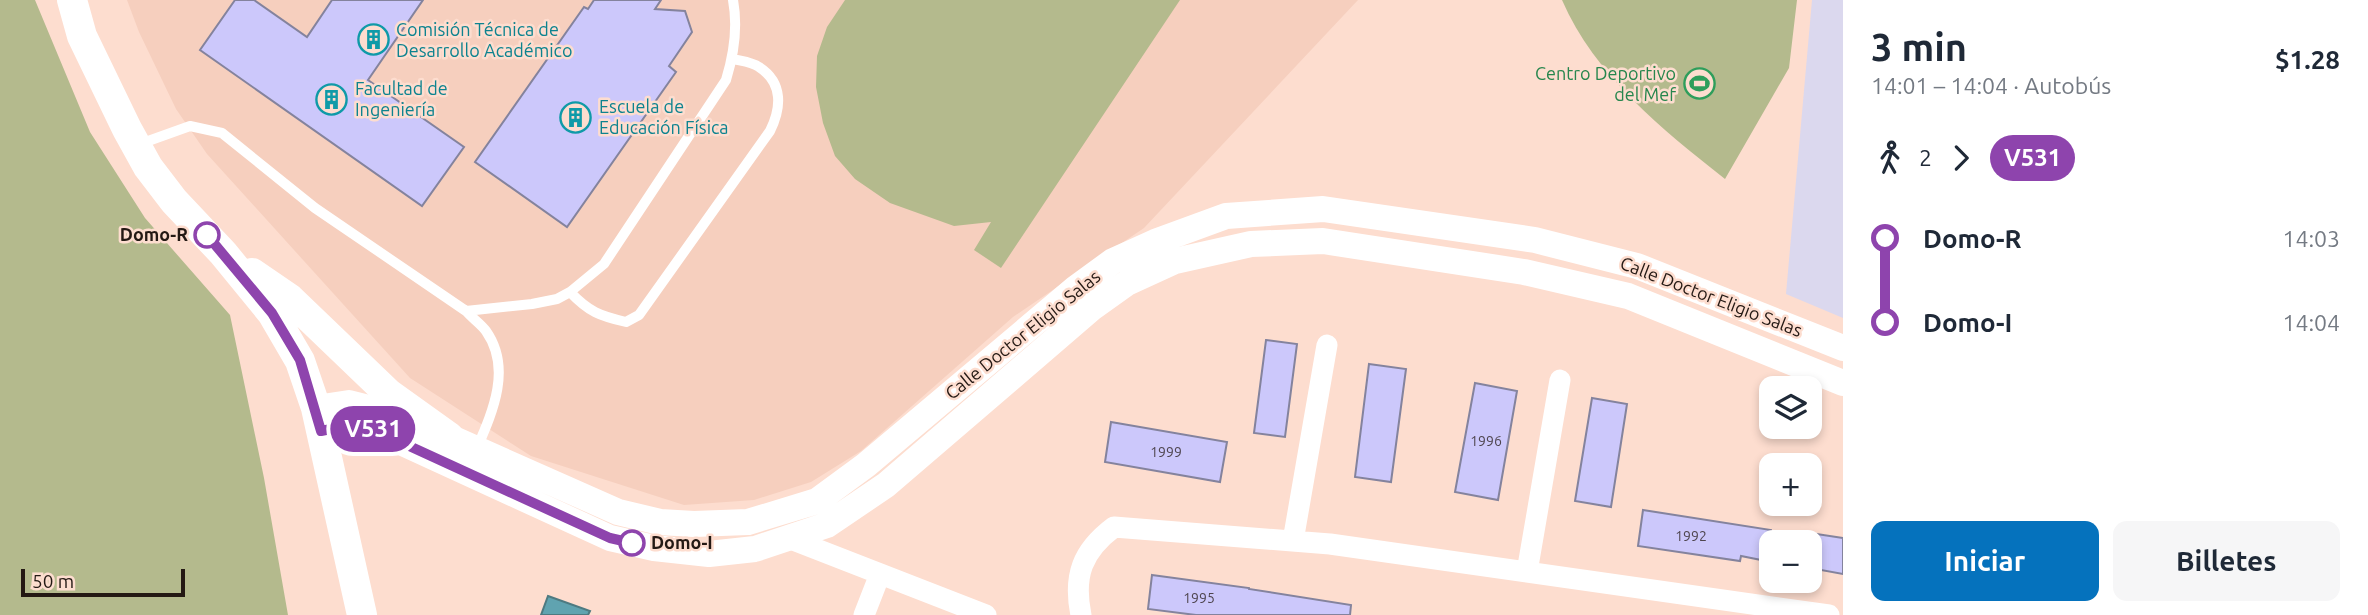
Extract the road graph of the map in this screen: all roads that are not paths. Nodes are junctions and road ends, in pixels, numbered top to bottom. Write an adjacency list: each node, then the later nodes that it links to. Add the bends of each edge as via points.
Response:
1 (72, 0): 4 (main road, via 82,36)
2 (733, 0): 3 (lane)
3 (733, 59): 6 (lane, via 726,80 604,264); 6 (lane, via 758,66 775,86 780,104 770,131 639,315 626,322 594,313)
4 (136, 145): 5 (main road, via 174,201); 7 (lane, via 190,126 222,133 314,208)
5 (223, 253): 12 (main road, via 272,313 300,360); 13 (main road, via 290,299 389,394)
6 (570, 292): 7 (lane, via 532,304)
7 (466, 311): 14 (lane, via 495,349 500,377)
8 (1327, 345): 16 (street)
9 (1843, 348): 14 (street, Calle Doctor Eligio Salas, via 1637,266 1535,240 1323,209 1226,216 1113,261 866,465 817,500 748,522 660,522 618,512)
10 (1560, 380): 17 (street)
11 (1843, 383): 15 (street, Calle Doctor Eligio Salas, via 1628,296 1524,272 1323,241 1251,244 1175,261 1127,283 1092,307 886,485 827,524)
12 (318, 419): 13 (street, Calle Doctor Eligio Salas, via 349,403); 15 (street, Calle Doctor Eligio Salas, via 370,428 610,538 709,554 755,549); 19 (main road)
13 (449, 437): 14 (street, Calle Doctor Eligio Salas)
14 (476, 450)
15 (788, 537): 18 (street)
16 (1293, 541): 17 (street); 22 (street, via 1114,527 1099,539 1080,567 1077,597)
17 (1527, 572): 23 (street)
18 (880, 574): 20 (street); 21 (street)
19 (362, 615)
20 (864, 615)
21 (986, 615)
22 (1081, 615)
23 (1829, 615)

